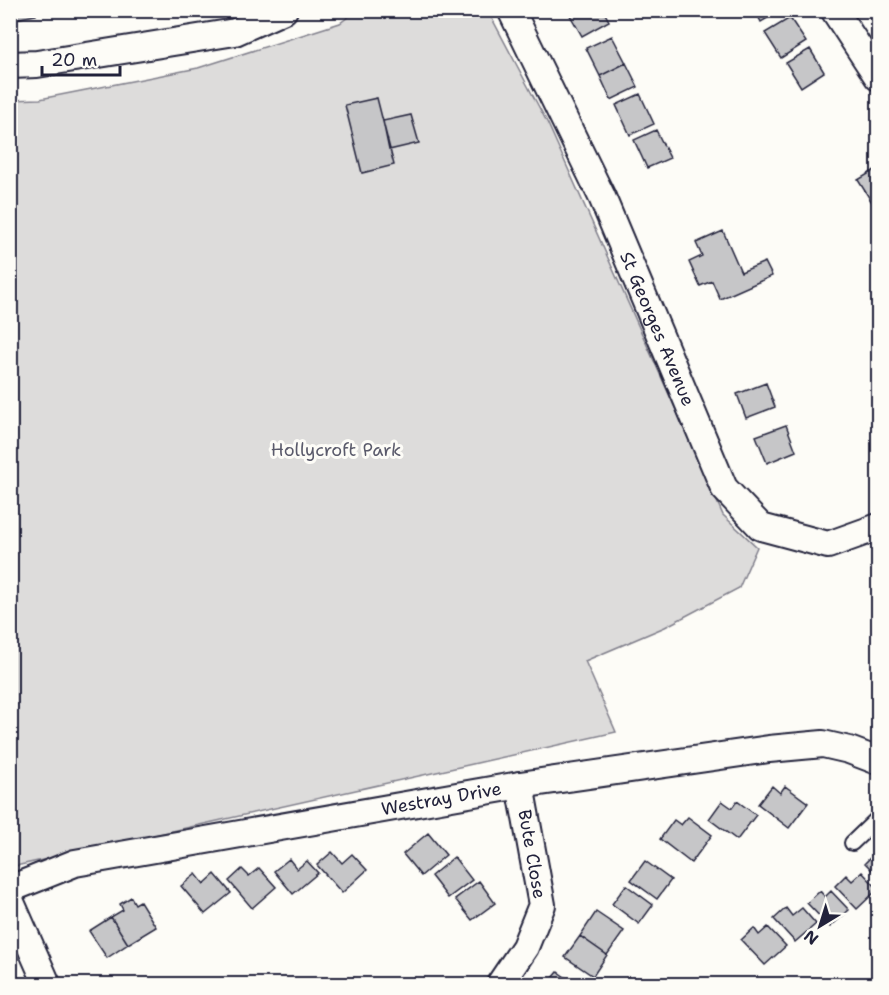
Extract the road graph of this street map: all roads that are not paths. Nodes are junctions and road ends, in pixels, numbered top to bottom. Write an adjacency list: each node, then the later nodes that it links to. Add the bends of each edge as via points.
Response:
1 (285, 10): 4 (street, via 235,32)
2 (511, 10): 6 (street, St Georges Avenue, via 602,197 724,488 761,528 828,545)
3 (834, 10): 5 (street)
4 (10, 65)
5 (879, 77)
6 (879, 527)
7 (879, 761): 8 (street, Westray Drive, via 823,744)
8 (520, 785): 11 (street, Westray Drive, via 75,863); 14 (street, Bute Close, via 542,905 525,947)
9 (879, 818): 10 (lane)
10 (852, 843)
11 (10, 890)
12 (10, 900): 13 (street)
13 (47, 984)
14 (500, 984)

